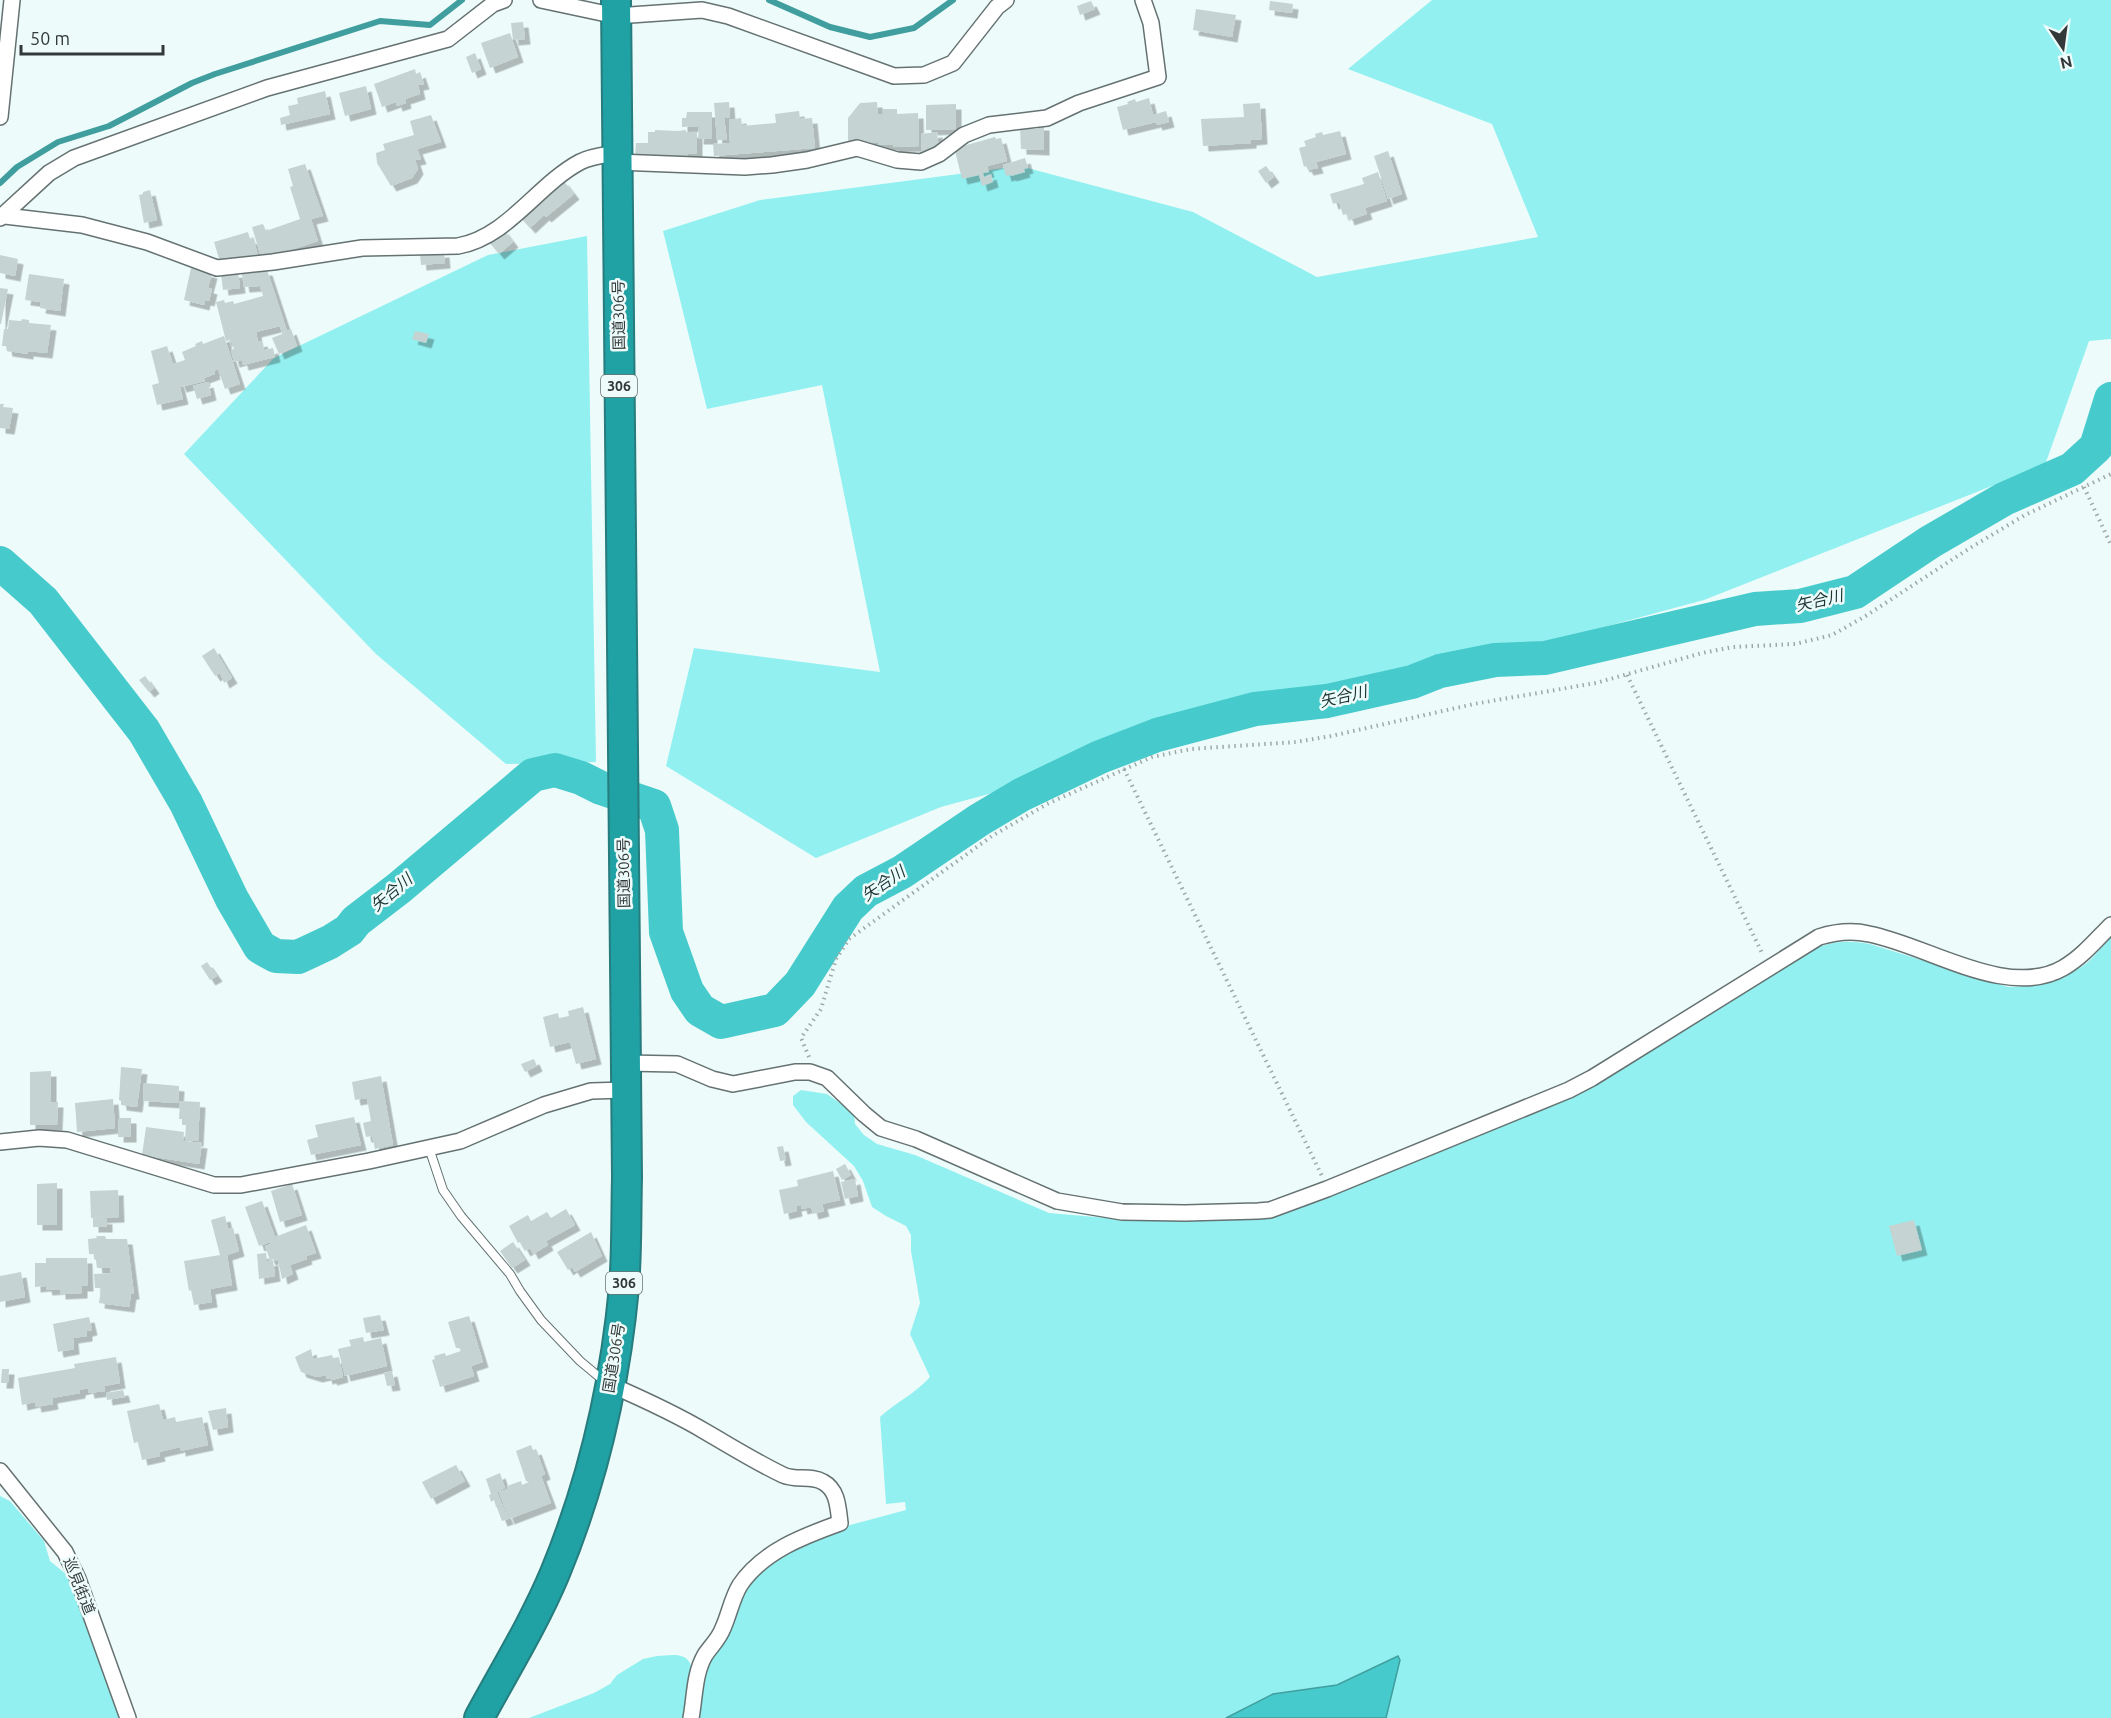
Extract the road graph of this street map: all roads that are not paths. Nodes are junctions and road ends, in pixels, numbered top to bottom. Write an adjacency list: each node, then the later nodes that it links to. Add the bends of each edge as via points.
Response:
1 (12, 0): 7 (street)
2 (504, 0): 9 (street, via 448,39 267,88 80,155 49,173)
3 (541, 0): 6 (street)
4 (1006, 0): 6 (street, via 953,63 924,75 894,76 728,16 702,10)
5 (1143, 0): 8 (street, via 1151,23 1158,77 1047,118 989,125 964,135 921,162 897,160 857,148 807,160 745,167)
6 (616, 6): 8 (highway, 国道306号 / 306)
7 (0, 117)
8 (617, 158): 9 (street, via 581,161 494,231 458,246 362,248 217,268 147,242 82,225); 11 (highway, 国道306号 / 306)
9 (2, 217)
10 (2111, 924): 11 (street, via 2084,953 2062,969 2022,979 1870,934 1844,932 1819,937 1569,1090 1270,1210 1122,1212 1057,1201 916,1139 881,1128 827,1078 810,1072 733,1084 677,1064)
11 (626, 1077): 13 (street, via 544,1105 460,1141); 14 (highway, 国道306号 / 306, via 624,1284)
12 (0, 1142): 13 (street, via 67,1140 214,1185 241,1185)
13 (429, 1148): 14 (lane, via 443,1190 461,1216 510,1274 541,1320 597,1377)
14 (611, 1385): 17 (highway, 国道306号 / 306, via 587,1483 554,1574); 18 (street, via 786,1476 823,1481 836,1497 840,1523 792,1542 765,1559 739,1587 723,1629 699,1669)
15 (0, 1472): 16 (street, 巡見街道, via 65,1552)
16 (128, 1718)
17 (479, 1718)
18 (691, 1718)

